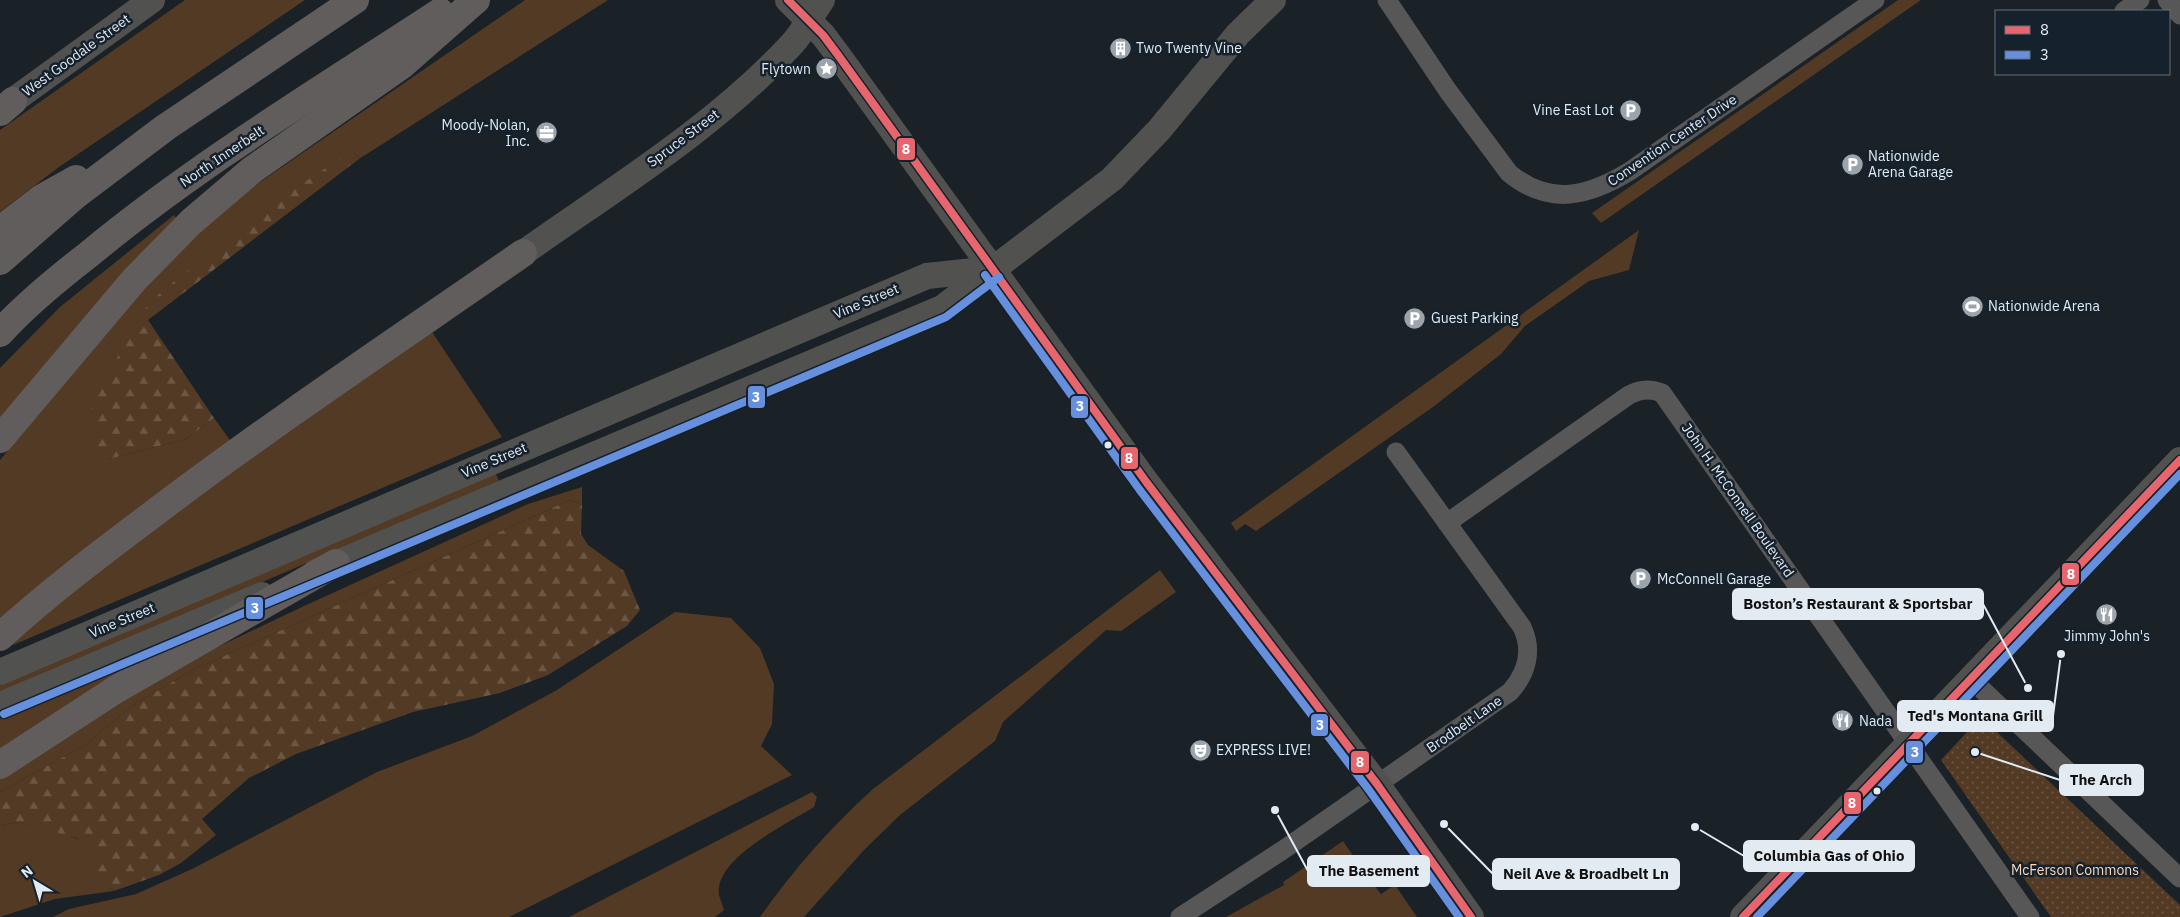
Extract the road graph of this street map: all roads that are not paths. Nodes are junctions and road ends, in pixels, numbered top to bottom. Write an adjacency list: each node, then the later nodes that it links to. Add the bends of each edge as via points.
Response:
1 (152, 0): 14 (street, West Goodale Street)
2 (355, 0): 15 (highway)
3 (459, 0): 20 (highway, North Innerbelt, via 189,177 40,294)
4 (476, 0): 21 (highway, via 402,64 252,170 192,222 134,280)
5 (788, 0): 11 (street)
6 (1273, 0): 19 (street, Vine Street, via 1238,34 1159,130 1112,179)
7 (1387, 0): 8 (street, Convention Center Drive, via 1509,173 1522,184 1574,194 1598,189 1630,171)
8 (1875, 0)
9 (2140, 0): 12 (street)
10 (2168, 0): 13 (street)
11 (815, 10): 17 (street, Spruce Street, via 794,42 750,86 706,123); 19 (street, via 838,55)
12 (2125, 10)
13 (2180, 16)
14 (4, 108)
15 (166, 127): 16 (highway, via 42,198); 18 (highway, via 77,194)
16 (0, 230)
17 (523, 253): 26 (highway, via 191,486 83,567)
18 (0, 261)
19 (993, 269): 25 (street, Vine Street, via 942,308); 27 (street, Vine Street, via 927,276); 32 (street, via 1147,482)
20 (0, 333)
21 (0, 439)
22 (1396, 452): 24 (street, Brodbelt Lane)
23 (2180, 460): 28 (street)
24 (1447, 523): 30 (street, John H. McConnell Boulevard, via 1629,395 1642,389 1662,393); 32 (street, Brodbelt Lane, via 1522,627 1527,639 1527,662 1518,683 1510,692)
25 (336, 563): 29 (street, Vine Street); 31 (highway, via 115,690)
26 (6, 631)
27 (0, 672)
28 (1971, 679): 30 (street); 33 (street)
29 (0, 705)
30 (1909, 744): 36 (street); 37 (street, John H. McConnell Boulevard)
31 (0, 765)
32 (1377, 784): 34 (street, Brodbelt Lane); 35 (street)
33 (2180, 878)
34 (1180, 917)
35 (1471, 917)
36 (1743, 917)
37 (2030, 917)

